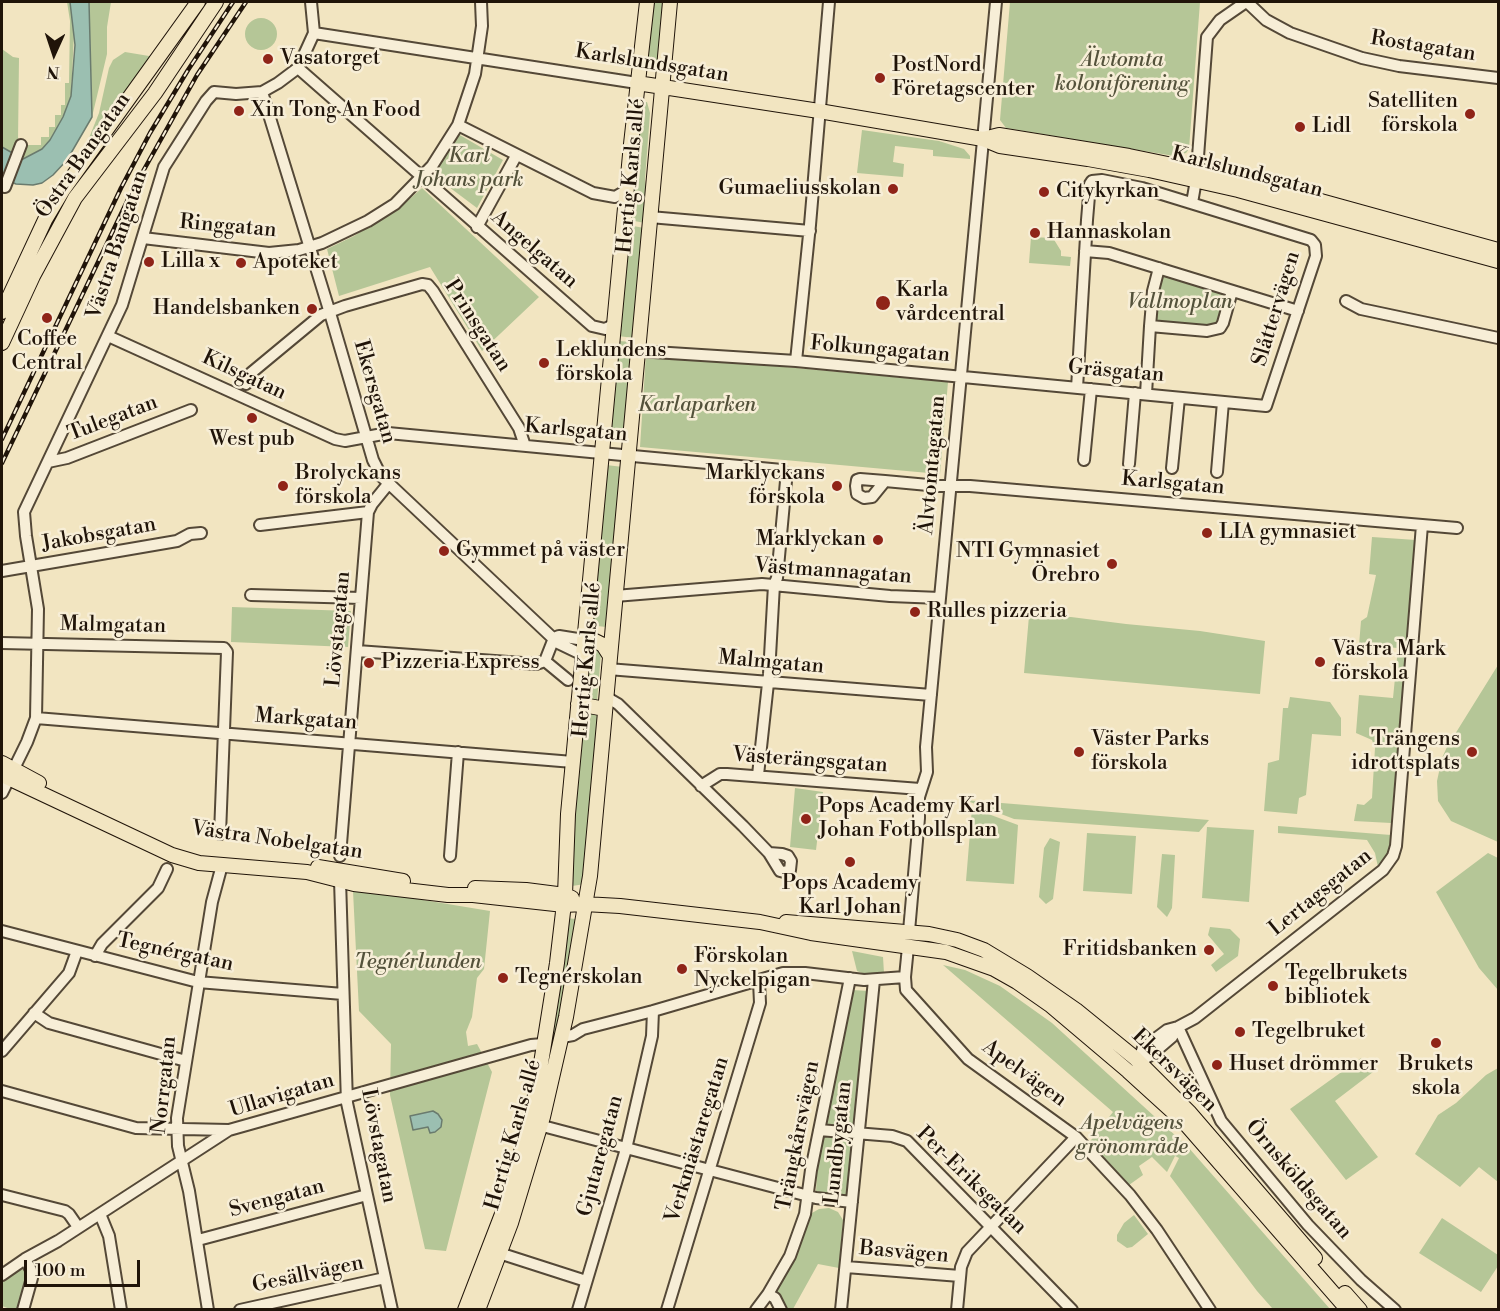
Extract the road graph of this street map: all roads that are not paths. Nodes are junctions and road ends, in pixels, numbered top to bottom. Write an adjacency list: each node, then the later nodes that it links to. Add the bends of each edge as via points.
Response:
1 (198, 2): 39 (main road, Östra Bangatan, via 63,190)
2 (216, 2): 39 (main road, Östra Bangatan, via 75,198)
3 (311, 2): 10 (street)
4 (481, 2): 11 (street, Ringgatan)
5 (647, 2): 12 (main road, Hertig Karls allé)
6 (670, 2): 16 (main road, Hertig Karls allé)
7 (829, 2): 18 (street, Folkungagatan)
8 (996, 2): 21 (street, Älvtomtagatan)
9 (1247, 2): 14 (street, Rostagatan, via 1277,27 1362,58); 24 (street, via 1220,20 1207,37)
10 (314, 33): 11 (street, Karlslundsgatan); 13 (street)
11 (478, 59): 15 (street, Karlslundsgatan); 20 (street, Ringgatan)
12 (639, 65): 15 (main road, Hertig Karls allé); 16 (main road)
13 (298, 68): 17 (street); 25 (street, Angelgatan)
14 (1498, 78)
15 (637, 83): 16 (main road, Karlslundsgatan); 19 (main road); 27 (main road, Hertig Karls allé)
16 (662, 87): 18 (main road, Karlslundsgatan); 19 (main road, Hertig Karls allé)
17 (262, 92): 32 (street, Västra Bangatan, via 214,92 206,101 164,167); 33 (street, Ekersgatan)
18 (819, 111): 21 (main road, Karlslundsgatan); 31 (street, Folkungagatan)
19 (659, 112): 29 (main road, Hertig Karls allé)
20 (458, 125): 23 (street); 25 (street, Ringgatan)
21 (984, 139): 24 (main road, Karlslundsgatan, via 1000,146); 51 (street, Älvtomtagatan)
22 (19, 150): 26 (street)
23 (516, 156): 27 (street, via 593,193 615,197); 30 (street)
24 (1197, 175): 28 (street); 34 (main road, Karlslundsgatan, via 1288,192); 36 (main road, Karlslundsgatan)
25 (423, 176): 30 (street, Angelgatan); 33 (street, Ringgatan, via 379,215)
26 (4, 184)
27 (627, 190): 44 (main road, Hertig Karls allé)
28 (1192, 203): 35 (street, Slåttervägen, via 1117,182 1092,181); 41 (street, Slåttervägen, via 1311,240 1316,256)
29 (650, 217): 31 (street); 49 (main road, Hertig Karls allé)
30 (477, 226): 44 (street, Angelgatan, via 592,326 605,329)
31 (810, 231): 50 (street, Folkungagatan)
32 (143, 238): 33 (street, Ringgatan, via 269,253); 46 (street, Västra Bangatan)
33 (310, 247): 43 (street, Ekersgatan)
34 (1498, 250)
35 (1085, 251): 37 (street, via 1109,253); 53 (street)
36 (1498, 261)
37 (1159, 268): 38 (street); 45 (street)
38 (1232, 291): 41 (street); 45 (street, via 1220,328 1207,331)
39 (10, 296): 42 (main road, Östra Bangatan); 48 (main road, Östra Bangatan)
40 (1346, 301): 47 (street, via 1361,309)
41 (1298, 311): 58 (street, Slåttervägen)
42 (2, 312)
43 (330, 313): 52 (street, via 321,315 251,373); 60 (street, Ekersgatan); 61 (street, Prinsgatan, via 417,284 428,285 519,428)
44 (615, 324): 62 (main road, Hertig Karls allé)
45 (1150, 326): 55 (street)
46 (108, 336): 60 (street, Kilsgatan, via 335,440); 65 (street, Västra Bangatan)
47 (1498, 338)
48 (2, 343)
49 (638, 351): 50 (street); 63 (main road, Hertig Karls allé)
50 (796, 362): 51 (street, Folkungagatan)
51 (961, 377): 53 (street, Gräsgatan); 71 (street, Älvtomtagatan)
52 (246, 384)
53 (1077, 388): 54 (street, Gräsgatan)
54 (1091, 389): 55 (street, Gräsgatan); 64 (street)
55 (1141, 394): 56 (street, Gräsgatan); 66 (street)
56 (1179, 398): 57 (street, Gräsgatan); 67 (street)
57 (1223, 402): 58 (street, Gräsgatan); 68 (street)
58 (1266, 406)
59 (191, 410): 65 (street, Tulegatan)
60 (366, 436): 61 (street, Karlsgatan, via 388,433); 70 (street, Ekersgatan, via 373,460)
61 (525, 446): 62 (street, Karlsgatan)
62 (603, 453): 63 (street, Karlsgatan); 85 (main road, Hertig Karls allé)
63 (628, 455): 79 (street, Karlsgatan, via 782,470 786,477); 81 (main road, Hertig Karls allé)
64 (1084, 460)
65 (48, 462): 77 (street, Västra Bangatan, via 24,513)
66 (1129, 464)
67 (1172, 468)
68 (1217, 472)
69 (885, 481): 71 (street, Karlsgatan)
70 (389, 483): 72 (street); 84 (street, Ekersgatan)
71 (951, 486): 74 (street, Karlsgatan); 83 (street, Älvtomtagatan)
72 (368, 512): 73 (street); 82 (street, Lövstagatan)
73 (260, 525)
74 (1422, 525): 75 (street, Karlsgatan); 131 (street, Lertagsgatan, via 1393,856 1383,870)
75 (1457, 528)
76 (201, 533): 77 (street, Jakobsgatan, via 177,542)
77 (31, 566): 78 (street, Jakobsgatan); 87 (street, via 38,609)
78 (2, 571)
79 (774, 585): 81 (street, Västmannagatan); 83 (street, Västmannagatan); 93 (street)
80 (251, 595): 82 (street)
81 (615, 596): 91 (main road, Hertig Karls allé)
82 (362, 598): 88 (street, Lövstagatan)
83 (940, 598): 94 (street, Älvtomtagatan)
84 (554, 638): 85 (street); 89 (street, Ekersgatan, via 558,644); 90 (street)
85 (584, 640): 89 (main road, Hertig Karls allé); 91 (main road, via 603,645)
86 (2, 643): 87 (street, Malmgatan)
87 (38, 644): 97 (street); 98 (street, Malmgatan, via 224,648)
88 (357, 651): 90 (street); 99 (street, Lövstagatan)
89 (583, 655): 96 (main road, Hertig Karls allé)
90 (545, 661): 92 (street)
91 (609, 662): 93 (street, Malmgatan); 95 (main road, Hertig Karls allé)
92 (568, 680)
93 (768, 682): 94 (street, Malmgatan); 103 (street)
94 (931, 695): 105 (street, Älvtomtagatan, via 927,772)
95 (606, 703): 96 (main road); 104 (street, via 629,716); 115 (main road, Hertig Karls allé)
96 (578, 704): 101 (main road, Hertig Karls allé)
97 (36, 718): 98 (street, Markgatan); 102 (street, via 27,742)
98 (225, 734): 99 (street, Markgatan); 107 (street)
99 (350, 744): 100 (street, Markgatan); 109 (street, Lövstagatan)
100 (458, 752): 101 (street, Markgatan); 110 (street)
101 (573, 762): 114 (main road, Hertig Karls allé)
102 (6, 772): 106 (street); 111 (main road, Västra Nobelgatan, via 172,855); 114 (main road, Västra Nobelgatan, via 160,842 201,855 325,867 451,887 495,888)
103 (758, 775): 104 (street, Västerängsgatan, via 720,774); 105 (street, Västerängsgatan)
104 (701, 786): 108 (street)
105 (920, 789): 118 (street, Älvtomtagatan)
106 (2, 794)
107 (220, 834)
108 (769, 853)
109 (340, 856)
110 (450, 856)
111 (222, 865): 113 (main road, Västra Nobelgatan, via 307,872); 126 (street, Norrgatan)
112 (167, 869): 121 (street, via 158,888 102,944)
113 (340, 880): 114 (main road, Västra Nobelgatan, via 448,895); 127 (street, Lövstagatan)
114 (565, 900): 115 (main road); 134 (main road, Hertig Karls allé)
115 (584, 904): 116 (main road); 130 (main road, Hertig Karls allé)
116 (760, 922): 118 (main road); 119 (main road)
117 (2, 931): 120 (street, Tegnérgatan)
118 (909, 931): 119 (main road); 137 (main road, Ekersvägen, via 957,940 984,950 1076,1010)
119 (908, 947): 123 (street); 137 (main road, Ekersvägen, via 946,952 994,969)
120 (77, 951): 121 (street, Tegnérgatan); 129 (street, via 69,973)
121 (95, 956): 126 (street, Tegnérgatan)
122 (850, 978): 124 (street); 125 (street, via 783,973); 143 (street, Trängkårsvägen)
123 (905, 978): 124 (street); 145 (street, Apelvägen, via 906,990 968,1059)
124 (874, 980): 144 (street, Lundbygatan)
125 (759, 981): 128 (street); 148 (street, Verkmästaregatan, via 760,1003)
126 (198, 982): 127 (street, Tegnérgatan); 136 (street, Norrgatan)
127 (343, 994): 139 (street, Lövstagatan)
128 (653, 1011): 132 (street); 146 (street, Gjutaregatan, via 652,1036)
129 (34, 1013): 135 (street); 136 (street, via 49,1023)
130 (566, 1017): 132 (street); 133 (main road, Hertig Karls allé)
131 (1178, 1027): 137 (street, Lertagsgatan, via 1172,1037); 183 (street, Örnsköldsgatan, via 1221,1121 1308,1225)
132 (583, 1029): 133 (street)
133 (562, 1037): 140 (main road, Hertig Karls allé)
134 (543, 1044): 139 (street, Ullavigatan); 140 (main road, Hertig Karls allé)
135 (2, 1051)
136 (186, 1060): 141 (street, Norrgatan)
137 (1133, 1066): 149 (main road, Ekersvägen)
138 (2, 1091): 141 (street, via 129,1126)
139 (347, 1097): 142 (street, Ullavigatan); 151 (street, Lövstagatan)
140 (535, 1124): 146 (street); 158 (main road, Hertig Karls allé, via 511,1223)
141 (177, 1129): 142 (street); 147 (street, Norrgatan)
142 (230, 1130): 147 (street, Ullavigatan)
143 (819, 1130): 144 (street, Per-Eriksgatan); 152 (street, Trängkårsvägen)
144 (860, 1134): 153 (street, Lundbygatan); 155 (street, Per-Eriksgatan, via 907,1141)
145 (1076, 1137): 155 (street); 180 (street, Apelvägen, via 1157,1230)
146 (626, 1149): 148 (street); 164 (street, Gjutaregatan)
147 (181, 1163): 154 (street, Ullavigatan); 157 (street, Norrgatan)
148 (710, 1170): 152 (street); 174 (street, Verkmästaregatan)
149 (1250, 1189): 181 (main road, Ekersvägen); 182 (main road, Ekersvägen)
150 (2, 1195): 156 (street, via 65,1211)
151 (367, 1195): 157 (street, Svengatan); 163 (street, Lövstagatan)
152 (808, 1196): 153 (street); 165 (street, Trängkårsvägen, via 795,1243)
153 (852, 1202): 160 (street, Lundbygatan)
154 (100, 1214): 156 (street, Ullavigatan); 167 (street, via 109,1236)
155 (991, 1226): 162 (street, via 967,1252); 179 (street, Per-Eriksgatan)
156 (78, 1227): 159 (street, Ullavigatan)
157 (198, 1240): 168 (street, Norrgatan)
158 (494, 1252): 164 (street); 171 (main road, Hertig Karls allé); 172 (main road, Hertig Karls allé)
159 (26, 1259): 161 (street, Ullavigatan); 166 (street, via 32,1278)
160 (846, 1268): 162 (street, Basvägen); 177 (street, Lundbygatan)
161 (2, 1275)
162 (960, 1276): 178 (street)
163 (385, 1278): 169 (street, Gesällvägen); 170 (street, Lövstagatan)
164 (586, 1281): 173 (street, Gjutaregatan)
165 (768, 1294): 175 (street, Trängkårsvägen); 176 (street)
166 (23, 1310)
167 (121, 1310)
168 (208, 1310)
169 (240, 1310)
170 (392, 1310)
171 (465, 1310)
172 (478, 1310)
173 (578, 1310)
174 (667, 1310)
175 (756, 1310)
176 (781, 1310)
177 (841, 1310)
178 (957, 1310)
179 (1072, 1310)
180 (1210, 1310)
181 (1348, 1310)
182 (1360, 1310)
183 (1395, 1310)

